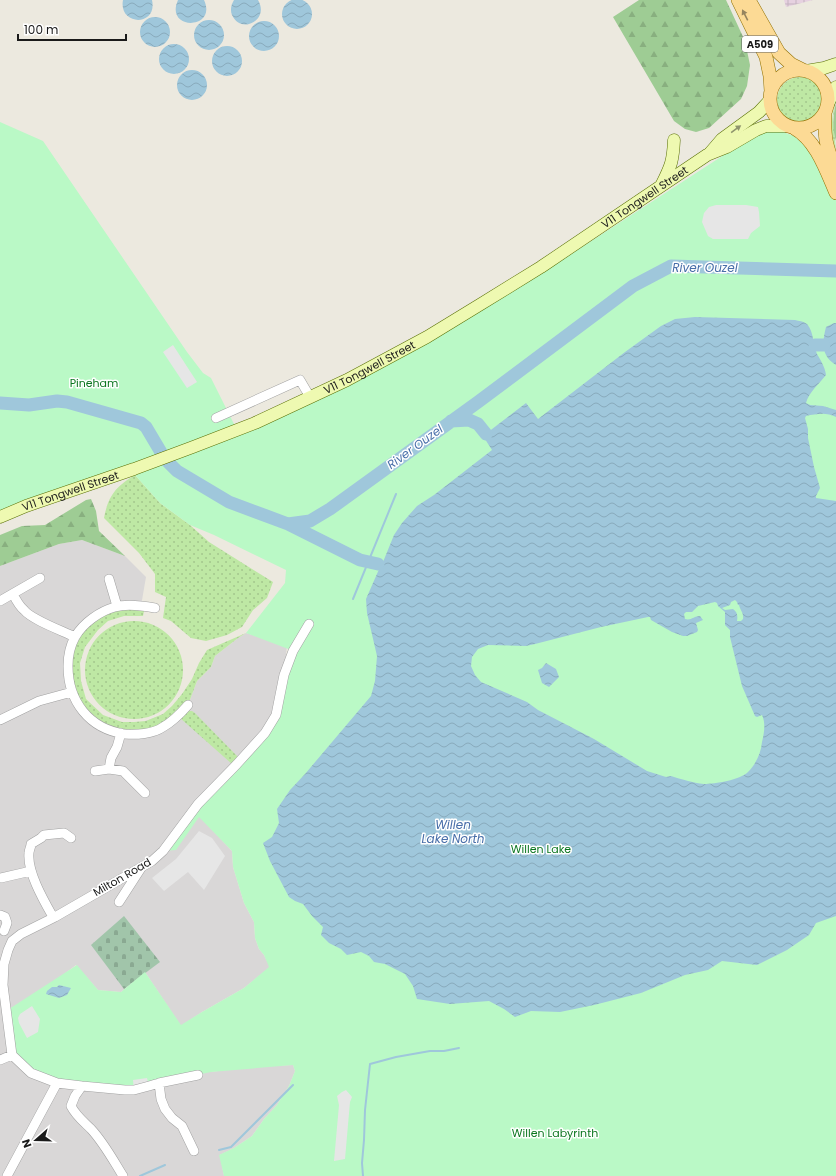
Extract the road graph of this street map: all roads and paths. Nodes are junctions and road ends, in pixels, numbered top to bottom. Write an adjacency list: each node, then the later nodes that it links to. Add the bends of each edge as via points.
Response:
1 (738, 0): 6 (main road, A509, one-way to 1, via 766,57)
2 (749, 0): 4 (main road, A509, via 779,53 791,64)
3 (834, 65): 4 (street)
4 (805, 71): 6 (main road, via 796,70 783,75 774,85); 7 (main road, A509, via 813,73 824,83 829,96)
5 (836, 87): 7 (street)
6 (771, 96): 8 (main road, A509, via 774,115); 11 (street, V11 Tongwell Street, one-way to 6, via 722,138 759,112)
7 (827, 108): 8 (main road, via 820,121 812,126 803,129); 10 (main road, A509)
8 (790, 127): 10 (main road, A509, via 801,132); 11 (street, V11 Tongwell Street, via 766,126)
9 (674, 140): 13 (street, via 673,161)
10 (823, 152): 12 (main road, A509)
11 (708, 155): 13 (street, V11 Tongwell Street)
12 (832, 169): 14 (main road, A509)
13 (661, 185): 15 (street, V11 Tongwell Street, via 482,304 388,359)
14 (836, 193)
15 (310, 397): 16 (street, via 300,380); 17 (street, V11 Tongwell Street, via 255,423)
16 (216, 418)
17 (0, 517)
18 (40, 578): 20 (street)
19 (110, 579): 22 (street)
20 (13, 594): 21 (street); 25 (street, via 26,613)
21 (0, 601)
22 (117, 606): 23 (street); 25 (street, via 92,619)
23 (154, 608)
24 (309, 624): 34 (street, Milton Road, via 293,651 284,675 276,716 265,733 198,804 163,851)
25 (75, 637): 26 (street, via 68,661)
26 (72, 692): 28 (street, via 38,701); 29 (street, via 76,703 93,720)
27 (188, 705): 29 (street, via 163,727 154,731 131,735)
28 (0, 720)
29 (121, 733): 30 (street)
30 (109, 769): 31 (street); 32 (street, via 123,771)
31 (95, 771)
32 (145, 793)
33 (71, 838): 35 (street, via 64,833 50,834 44,835 32,844 29,854)
34 (142, 866): 37 (street); 39 (street, Milton Road)
35 (31, 872): 36 (street); 39 (street)
36 (1, 878)
37 (119, 902)
38 (0, 915): 40 (street, via 5,917 7,923)
39 (53, 917): 41 (street, Milton Road)
40 (2, 931): 41 (street)
41 (12, 941): 42 (street, via 4,964 3,985)
42 (12, 1055): 43 (street); 45 (street, via 31,1074)
43 (0, 1060)
44 (198, 1075): 46 (street)
45 (57, 1083): 47 (street); 49 (street)
46 (159, 1083): 47 (street, via 125,1090); 48 (street, via 160,1099 165,1109 182,1126)
47 (82, 1086): 50 (street, via 71,1106 92,1130)
48 (194, 1151)
49 (7, 1176)
50 (123, 1176)

